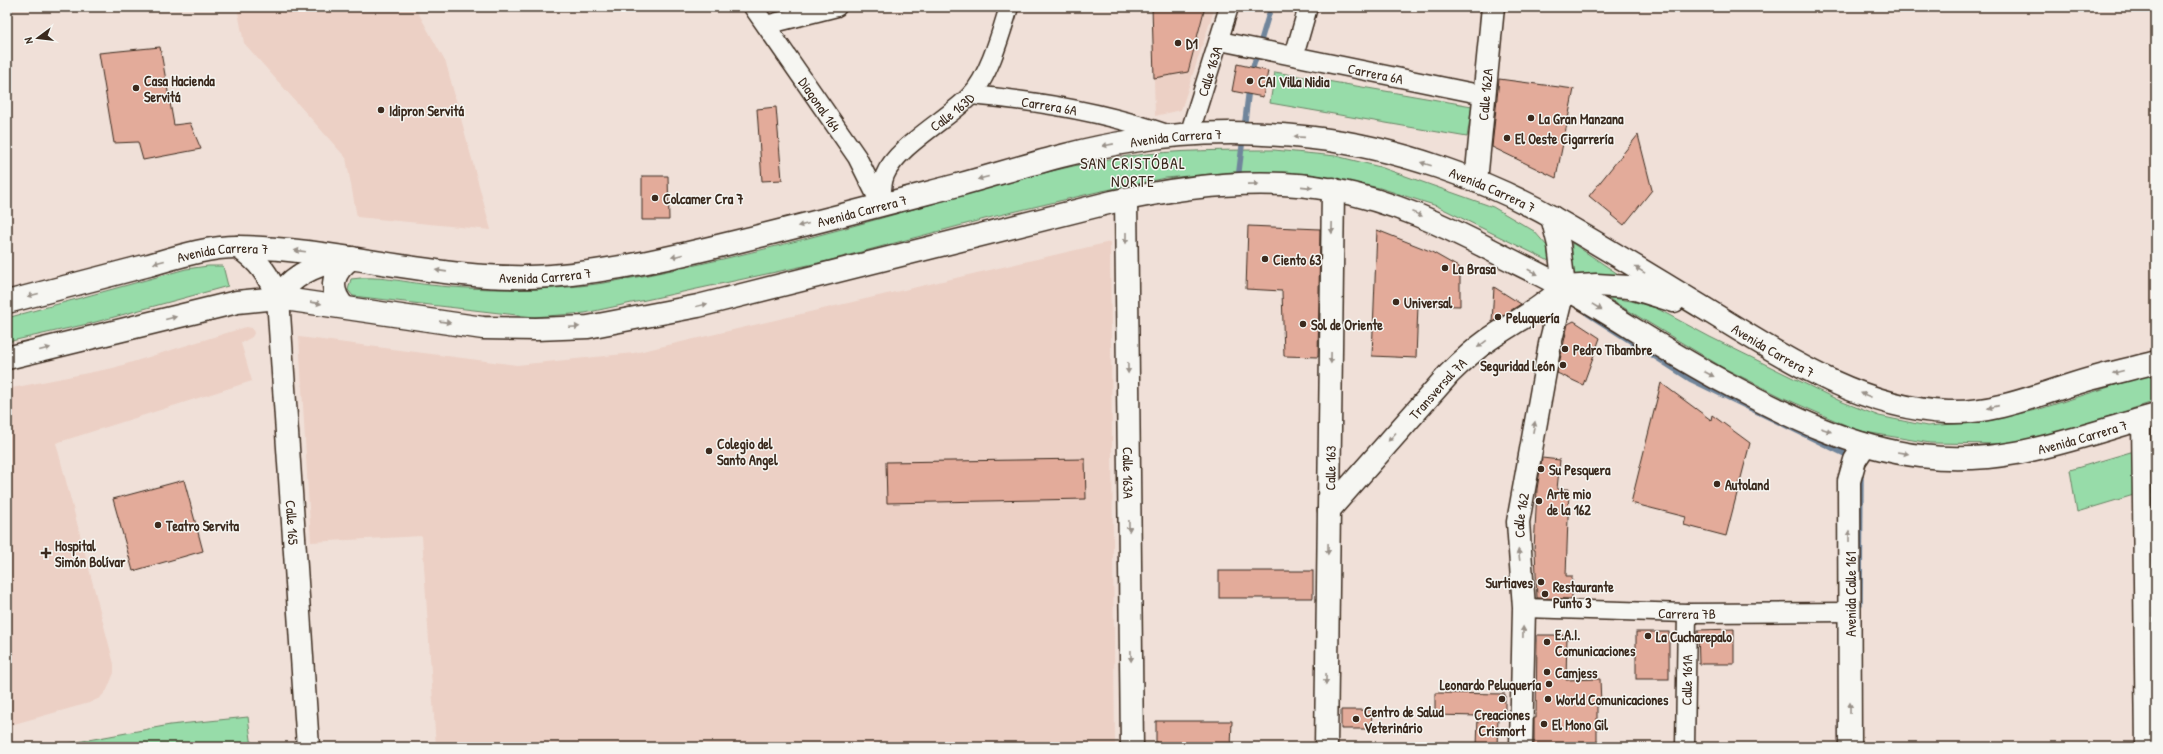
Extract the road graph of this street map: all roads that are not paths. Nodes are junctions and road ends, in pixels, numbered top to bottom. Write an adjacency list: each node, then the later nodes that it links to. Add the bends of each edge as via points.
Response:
1 (754, 7): 7 (street, Diagonal 164)
2 (837, 7): 7 (street)
3 (1009, 7): 11 (street, Calle 163D, via 987,68)
4 (1229, 7): 8 (street, Calle 163A)
5 (1308, 7): 9 (street)
6 (1493, 7): 10 (main road, Calle 162A)
7 (766, 25): 16 (street, Diagonal 164, via 857,157)
8 (1220, 41): 9 (street, Carrera 6A); 12 (street, Calle 163A)
9 (1294, 56): 10 (street, Carrera 6A)
10 (1484, 95): 13 (main road, Calle 162A)
11 (971, 96): 12 (street, Carrera 6A, via 1023,100 1071,108); 16 (street, Calle 163D, via 909,147 888,170)
12 (1181, 136): 13 (main road, Avenida Carrera 7, one-way to 12, via 1373,147 1351,143 1273,135); 16 (main road, Avenida Carrera 7, one-way to 16, via 1134,140 1080,151)
13 (1476, 181): 17 (main road, Avenida Carrera 7)
14 (1333, 189): 15 (main road, Avenida Carrera 7, one-way to 14, via 1158,192 1252,184); 20 (main road, Avenida Carrera 7, one-way to 20, via 1400,208 1445,226); 29 (main road, Calle 163, one-way to 29)
15 (1126, 199): 23 (main road, Avenida Carrera 7, one-way to 15, via 483,328 588,327 698,306); 34 (main road, Calle 163A, one-way to 34)
16 (881, 206): 19 (main road, Avenida Carrera 7, one-way to 19, via 659,261 551,276 480,275)
17 (1552, 217): 20 (main road, via 1559,245); 24 (main road, Avenida Carrera 7, one-way to 17)
18 (238, 247): 19 (main road, Avenida Carrera 7, one-way to 18); 21 (main road, via 258,262); 22 (main road, Avenida Carrera 7, one-way to 22, via 194,253)
19 (352, 258): 21 (main road, via 334,261 302,273 284,288); 23 (main road, via 343,264 333,279 335,295)
20 (1564, 287): 24 (main road, via 1629,287); 28 (main road, Avenida Carrera 7, one-way to 28, via 1682,360 1766,404); 29 (main road, Transversal 7A, one-way to 29, via 1541,307 1489,339 1460,363); 30 (main road, Calle 162, one-way to 20, via 1518,522 1550,344)
21 (278, 298): 23 (main road, Avenida Carrera 7, one-way to 23); 25 (main road, Avenida Carrera 7, one-way to 21, via 237,302); 33 (main road, Calle 165)
22 (7, 302)
23 (344, 307)
24 (1721, 319): 26 (main road, Avenida Carrera 7, one-way to 24, via 1977,411 1922,410 1881,401 1834,383)
25 (7, 358)
26 (2156, 362)
27 (2149, 417): 28 (main road, Avenida Carrera 7, one-way to 27, via 1924,457 1978,458 2019,454); 39 (street)
28 (1865, 445): 31 (main road, Avenida Calle 161, one-way to 28, via 1849,481 1855,460)
29 (1329, 510): 35 (main road, Calle 163, one-way to 35)
30 (1524, 608): 32 (street, Carrera 7B); 36 (main road, Calle 162, one-way to 30)
31 (1850, 612): 32 (street, Carrera 7B); 38 (main road, Avenida Calle 161, one-way to 31)
32 (1687, 613): 37 (street, Calle 161A)
33 (308, 747)
34 (1132, 747)
35 (1326, 747)
36 (1521, 747)
37 (1685, 747)
38 (1850, 747)
39 (2145, 747)

